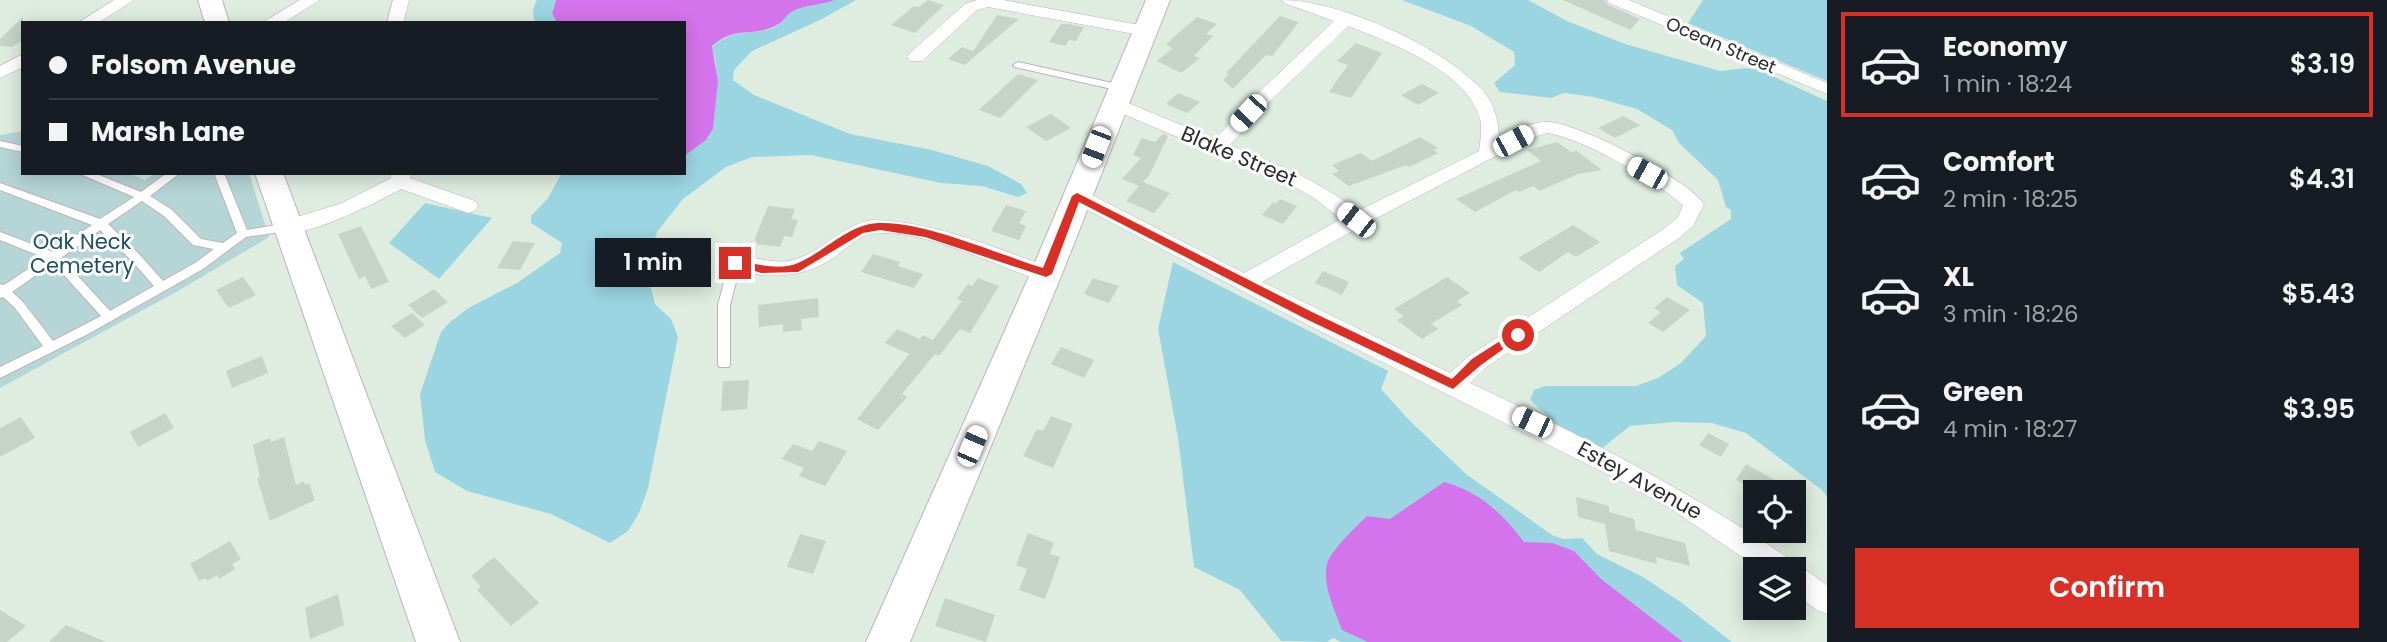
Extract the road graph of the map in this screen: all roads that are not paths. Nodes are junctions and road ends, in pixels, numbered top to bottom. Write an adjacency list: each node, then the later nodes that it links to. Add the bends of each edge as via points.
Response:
1 (126, 0): 9 (street)
2 (210, 0): 10 (main road)
3 (313, 0): 11 (street)
4 (401, 0): 12 (street)
5 (1158, 0): 13 (main road)
6 (1290, 0): 8 (street)
7 (1615, 0): 16 (street, Ocean Street)
8 (1344, 20): 19 (street); 21 (street, via 1426,53 1455,72 1490,116)
9 (89, 21)
10 (216, 21)
11 (274, 21)
12 (396, 21)
13 (1145, 31): 14 (street, via 987,2 971,7); 17 (main road)
14 (916, 57)
15 (1018, 65): 17 (lane)
16 (1827, 89)
17 (1118, 96): 19 (street, Blake Street); 29 (main road)
18 (0, 144): 20 (lane)
19 (1219, 146): 31 (street, Blake Street, via 1321,193)
20 (21, 149)
21 (1489, 154): 31 (street); 47 (street, via 1536,129 1557,127 1671,186 1693,204 1686,221 1672,233 1477,362)
22 (88, 175): 28 (lane)
23 (172, 175): 28 (lane)
24 (220, 175): 34 (lane)
25 (270, 175): 33 (main road)
26 (400, 177): 30 (street); 33 (street, via 349,208)
27 (0, 186): 32 (lane)
28 (142, 196): 32 (lane); 36 (lane, via 168,212 197,242)
29 (1077, 196): 39 (main road); 40 (street, Estey Avenue)
30 (468, 205)
31 (1356, 220): 40 (street)
32 (100, 224): 37 (lane); 41 (lane)
33 (288, 227): 34 (lane); 51 (main road)
34 (243, 234): 36 (lane)
35 (0, 236): 37 (lane)
36 (224, 247): 41 (lane)
37 (54, 257): 42 (lane); 43 (lane)
38 (735, 263): 39 (street, via 761,270 798,268 860,230 880,227 926,234); 45 (lane, via 724,305)
39 (1046, 274): 52 (main road)
40 (1244, 283): 47 (street, Estey Avenue)
41 (160, 286): 43 (lane)
42 (2, 291): 44 (lane)
43 (109, 317): 44 (lane)
44 (51, 347): 46 (lane)
45 (723, 364)
46 (0, 373)
47 (1453, 385): 48 (street, Estey Avenue, via 1661,491)
48 (1766, 557)
49 (1806, 586): 50 (street)
50 (1827, 601)
51 (438, 642)
52 (888, 642)

